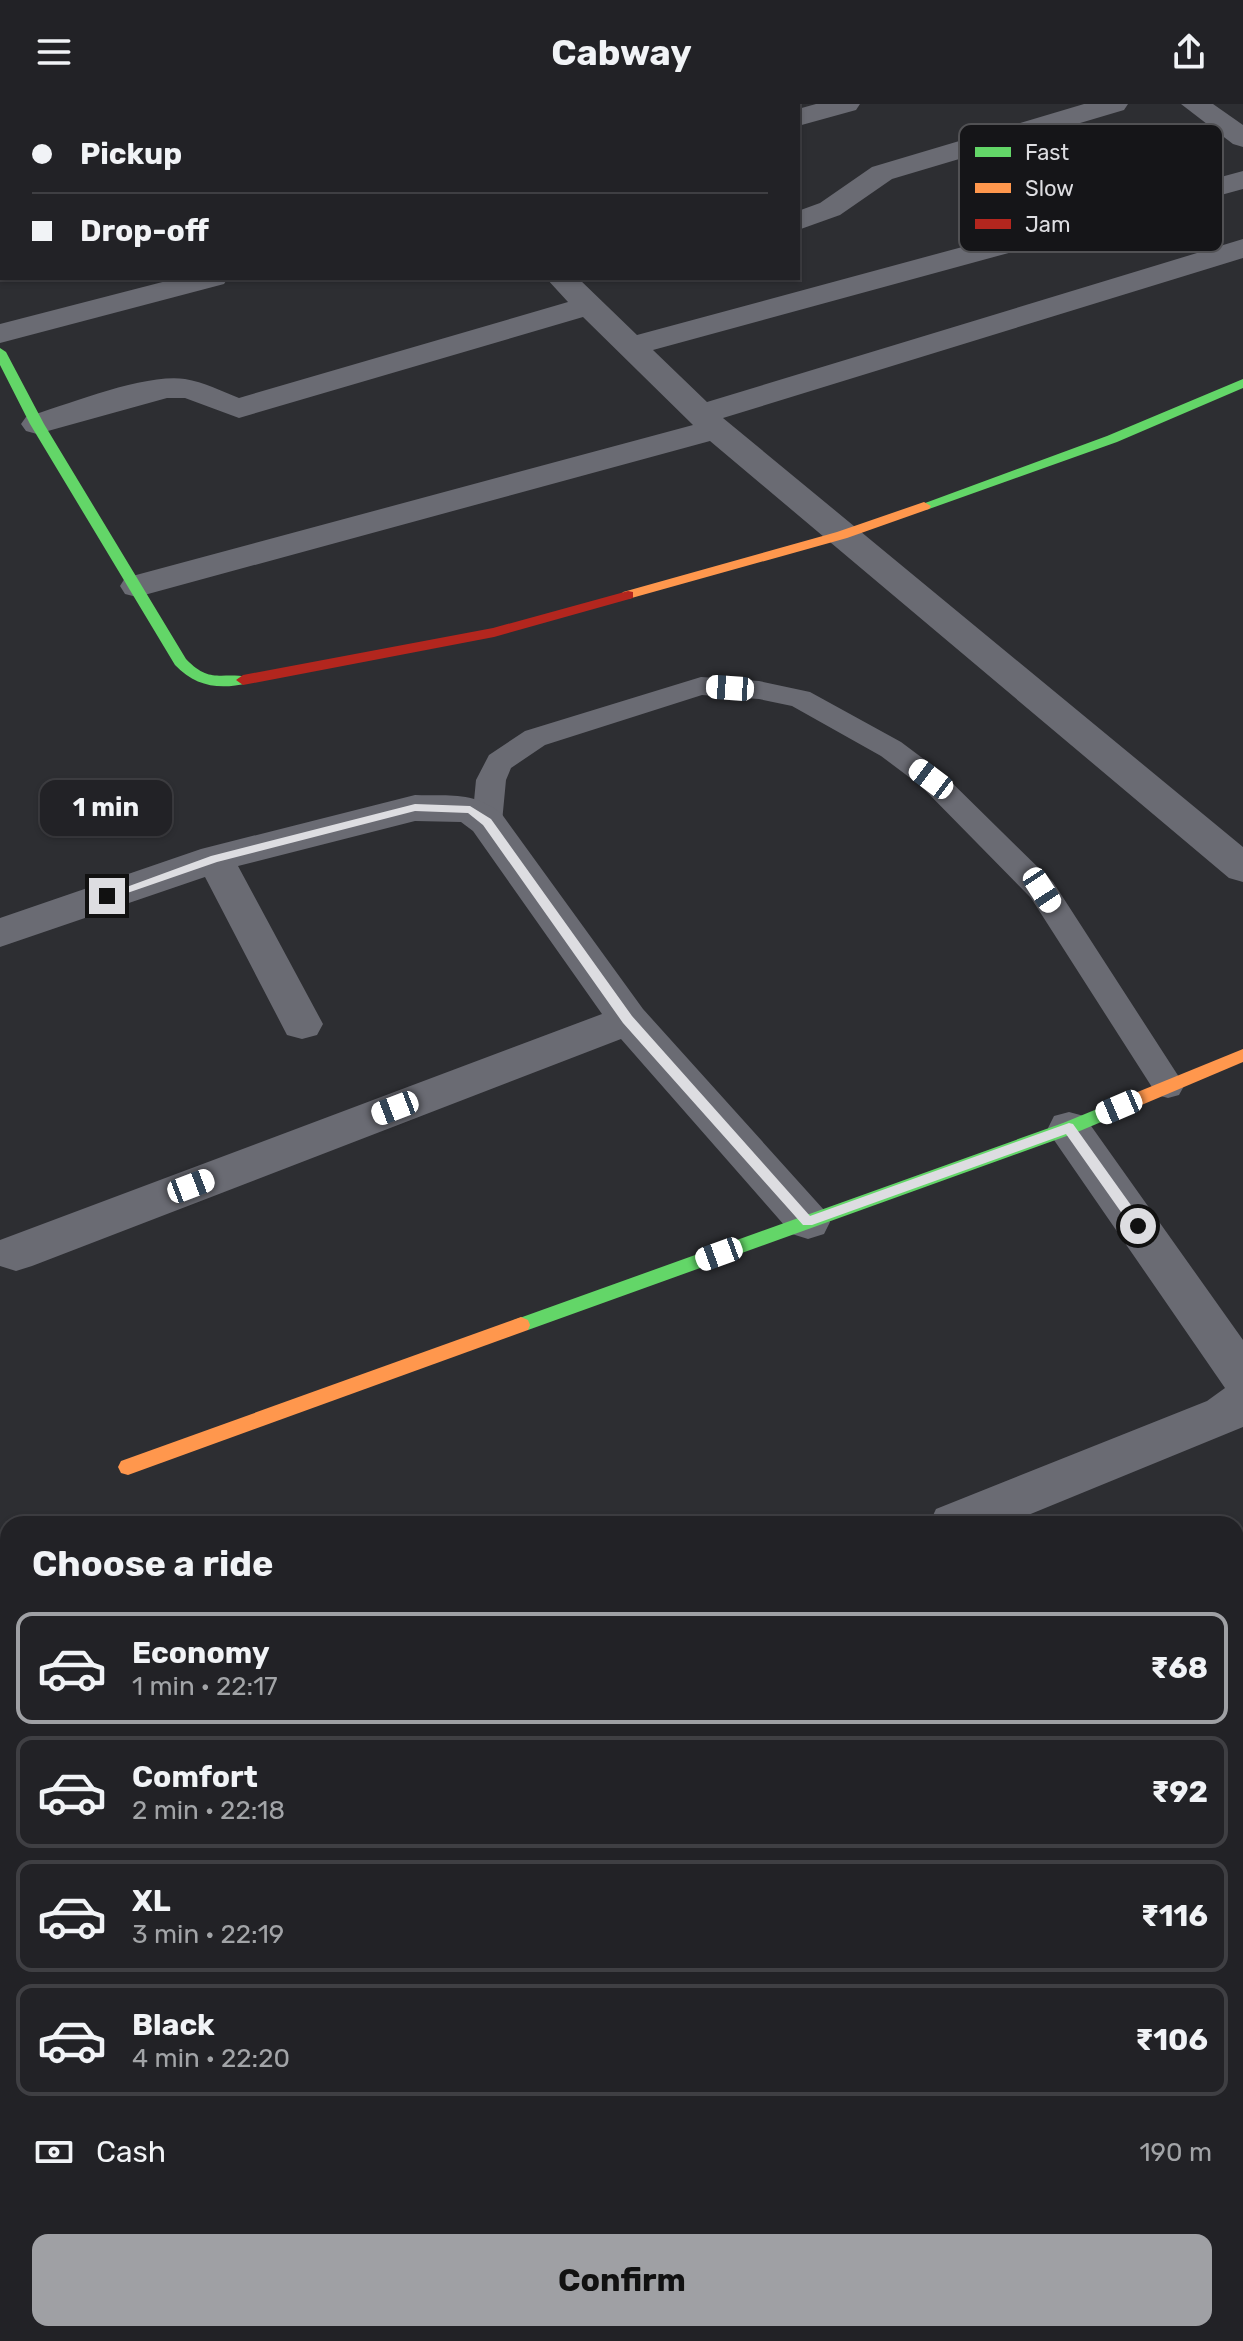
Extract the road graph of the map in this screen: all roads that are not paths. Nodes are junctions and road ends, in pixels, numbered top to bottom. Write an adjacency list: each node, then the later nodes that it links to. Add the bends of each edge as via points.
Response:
1 (846, 104): 4 (street)
2 (1114, 104): 5 (street)
3 (1195, 104): 6 (street)
4 (800, 117)
5 (1047, 124)
6 (1236, 126)
7 (959, 150): 10 (street, via 882,173 830,209)
8 (1243, 180): 9 (street)
9 (1223, 185)
10 (800, 220)
11 (1243, 248): 19 (street)
12 (978, 252): 16 (street)
13 (205, 280): 15 (street)
14 (576, 286): 16 (street); 20 (street, via 239,408 179,388)
15 (0, 334)
16 (631, 346): 19 (street)
17 (0, 352): 20 (street)
18 (1243, 383): 21 (street, via 1112,439)
19 (709, 422): 21 (street); 22 (street)
20 (37, 424): 22 (street)
21 (842, 535): 22 (street, via 494,632 220,684 204,682 186,668); 25 (street)
22 (137, 586)
23 (487, 822): 24 (street, via 470,809 415,808); 27 (street); 30 (lane, via 491,780 499,762 535,738 701,686 800,698 891,749 931,779 1042,890)
24 (215, 859): 26 (street); 28 (street)
25 (1243, 868)
26 (0, 933)
27 (628, 1020): 32 (street); 33 (street)
28 (302, 1024)
29 (1243, 1055): 30 (street)
30 (1168, 1086): 31 (street)
31 (1069, 1128): 32 (street); 34 (street)
32 (808, 1222): 36 (street)
33 (16, 1253)
34 (1243, 1377)
35 (1243, 1398): 37 (street, via 1224,1415)
36 (128, 1467)
37 (973, 1516)

